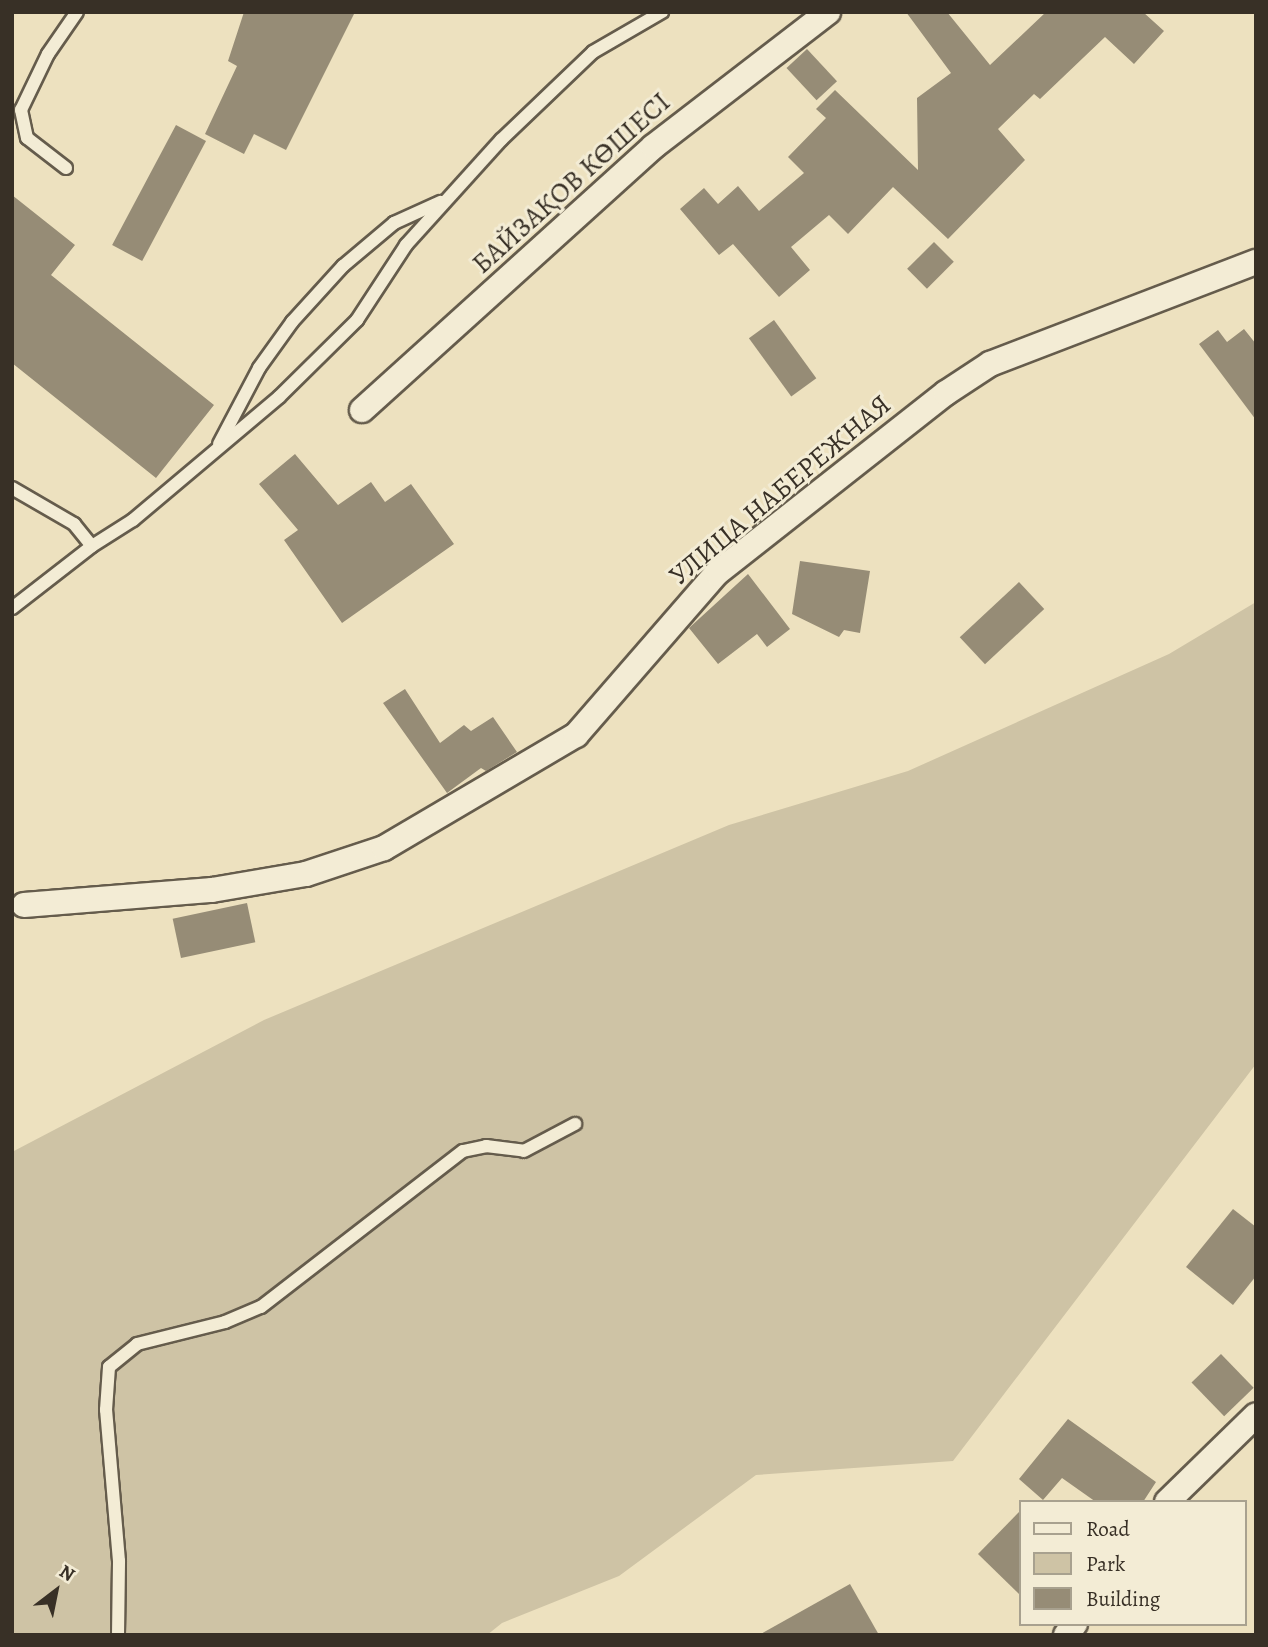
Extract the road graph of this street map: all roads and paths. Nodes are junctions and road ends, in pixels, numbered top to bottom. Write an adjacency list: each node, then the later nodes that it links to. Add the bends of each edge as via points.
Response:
1 (77, 12): 4 (lane, via 48,54 21,110 27,138)
2 (662, 12): 5 (lane, via 593,52)
3 (828, 12): 7 (street, БАЙЗАҚОВ КӨШЕСІ, via 653,147)
4 (66, 168)
5 (443, 200): 8 (lane, via 356,320 279,397); 8 (lane, via 394,223 326,285 259,368)
6 (1256, 262): 12 (street, УЛИЦА НАБЕРЕЖНАЯ, via 990,364 946,393 717,573 576,735 384,848 306,874 212,890)
7 (362, 410)
8 (218, 447): 10 (lane, via 133,520)
9 (12, 488): 10 (lane, via 74,524)
10 (92, 546): 11 (lane)
11 (12, 608)
12 (23, 905)
13 (575, 1124): 16 (lane, via 524,1151 486,1146 463,1151 261,1307 225,1322 137,1344 109,1367 106,1410 119,1561)
14 (1256, 1415): 15 (street)
15 (1169, 1500)
16 (118, 1635)

